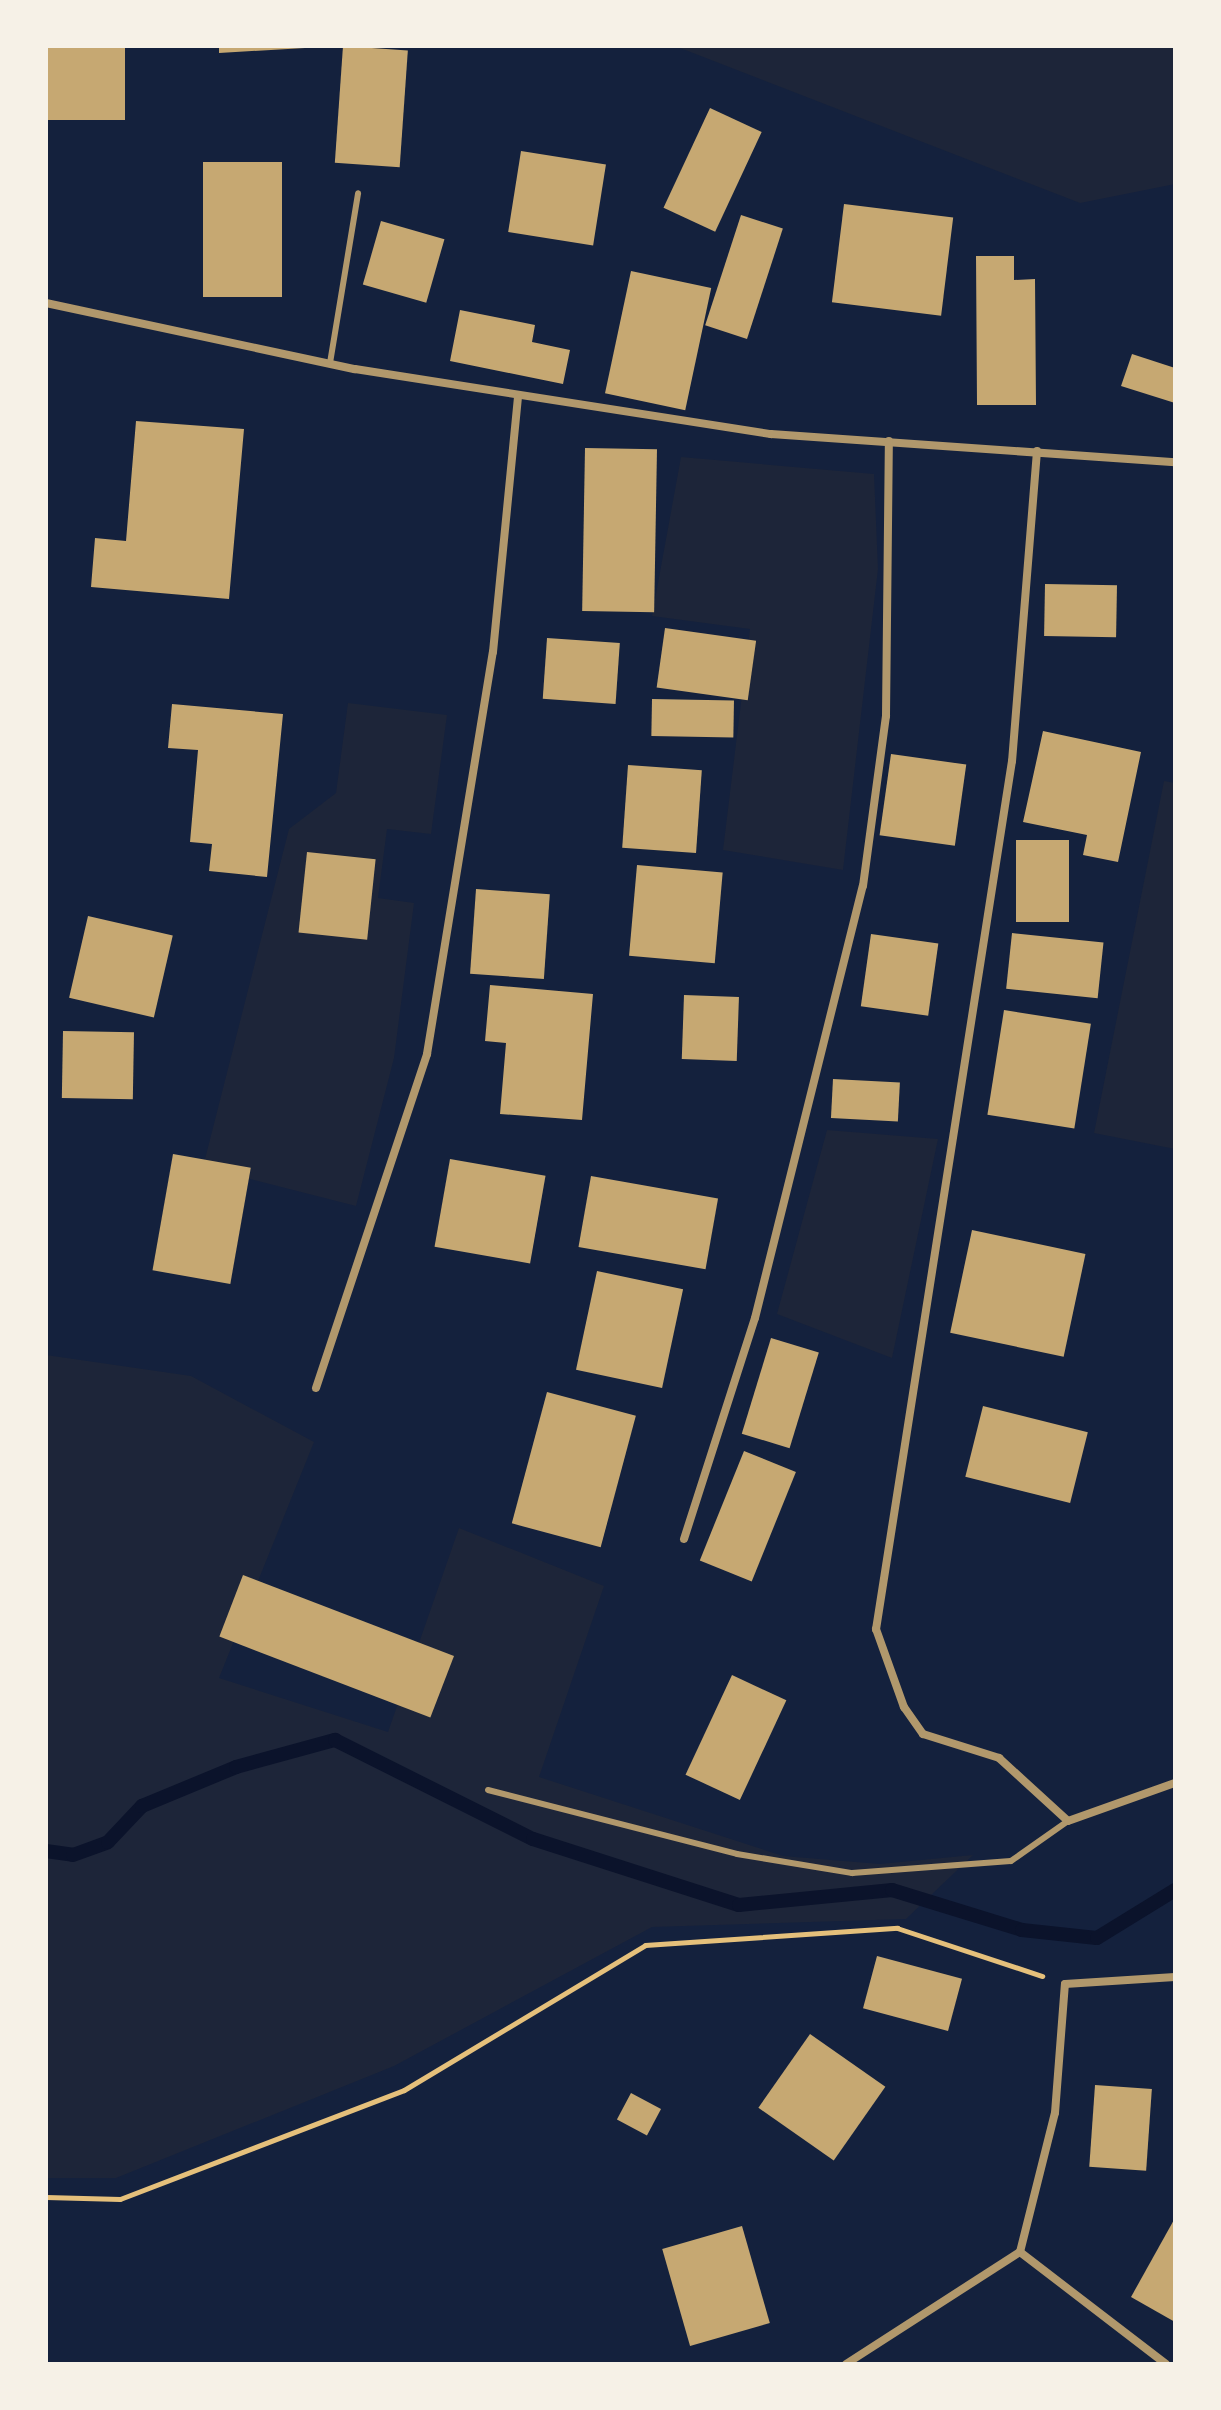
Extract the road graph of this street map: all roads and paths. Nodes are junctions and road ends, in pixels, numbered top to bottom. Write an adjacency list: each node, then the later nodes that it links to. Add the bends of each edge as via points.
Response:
1 (358, 193): 3 (lane)
2 (46, 303): 3 (street)
3 (330, 363): 4 (street)
4 (518, 397): 5 (street, via 771,434); 8 (street, via 493,652 427,1054)
5 (889, 441): 6 (street); 9 (street, via 886,716 863,886 755,1318)
6 (1037, 451): 7 (street); 12 (street, via 1012,761 876,1629 904,1707 923,1734 999,1758)
7 (1175, 462)
8 (316, 1388)
9 (684, 1539)
10 (1175, 1783): 12 (street)
11 (488, 1790): 12 (lane, via 737,1854 852,1873 1011,1861)
12 (1068, 1821)
13 (1175, 1977): 14 (street)
14 (1065, 1984): 15 (path, via 897,1928 645,1945 404,2090 120,2199); 16 (street, via 1055,2113)
15 (46, 2197)
16 (1020, 2252): 17 (street); 18 (street)
17 (846, 2364)
18 (1166, 2364)

